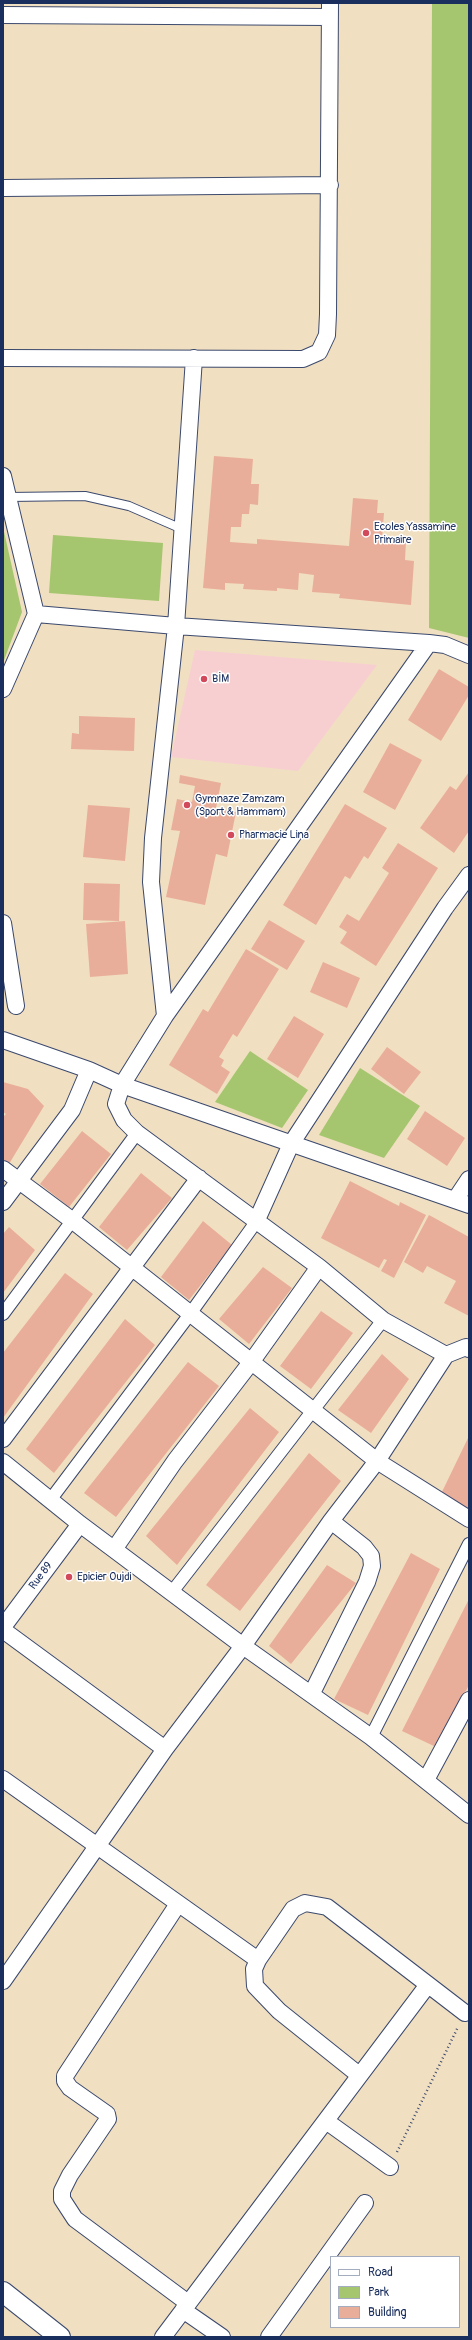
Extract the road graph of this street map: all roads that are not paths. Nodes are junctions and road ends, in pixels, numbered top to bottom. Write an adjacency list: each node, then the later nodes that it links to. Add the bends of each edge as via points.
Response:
1 (330, 10): 2 (street); 3 (street)
2 (3, 15)
3 (330, 185): 4 (street); 6 (street, via 328,314 326,335 319,352 303,360)
4 (3, 188)
5 (3, 358): 6 (street)
6 (194, 358): 9 (street)
7 (3, 476): 8 (street)
8 (8, 497): 9 (lane, via 86,496 129,506); 10 (street)
9 (182, 529): 11 (street)
10 (36, 614): 11 (street); 14 (street)
11 (176, 626): 12 (street); 18 (street, via 153,838 151,882)
12 (429, 643): 13 (street, via 450,647); 18 (street)
13 (469, 656)
14 (3, 689)
15 (469, 875): 23 (street)
16 (3, 923): 17 (street)
17 (16, 1006)
18 (165, 1016): 21 (street)
19 (3, 1040): 20 (street)
20 (89, 1070): 21 (street); 27 (street, via 72,1110)
21 (122, 1085): 22 (street, via 116,1104 124,1120); 23 (street)
22 (137, 1133): 25 (street); 30 (street)
23 (291, 1144): 29 (street); 31 (street)
24 (3, 1169): 27 (street)
25 (199, 1178): 31 (street); 33 (street)
26 (469, 1179): 29 (street)
27 (19, 1182): 28 (street); 30 (street)
28 (3, 1202)
29 (462, 1203)
30 (73, 1221): 33 (street); 34 (street)
31 (256, 1222): 32 (street); 35 (street)
32 (319, 1267): 36 (street); 39 (street)
33 (131, 1268): 35 (street); 41 (street)
34 (3, 1314)
35 (190, 1314): 39 (street); 44 (street)
36 (383, 1320): 38 (street); 40 (street)
37 (469, 1349): 38 (street, via 466,1347)
38 (446, 1355): 43 (street)
39 (252, 1361): 40 (street); 49 (street, via 175,1461)
40 (312, 1409): 43 (street); 50 (street)
41 (3, 1439)
42 (3, 1462): 44 (street)
43 (377, 1462): 45 (street); 46 (street)
44 (51, 1499): 47 (street)
45 (469, 1520)
46 (332, 1521): 52 (street); 53 (street, via 364,1547 371,1556 372,1566 367,1582)
47 (80, 1524): 49 (street); 51 (street, Rue 89)
48 (469, 1544): 55 (street)
49 (115, 1548): 50 (street)
50 (172, 1592): 52 (street)
51 (3, 1628): 56 (street)
52 (244, 1646): 53 (street); 56 (street)
53 (312, 1693): 55 (street)
54 (469, 1700): 58 (street)
55 (371, 1737): 58 (street)
56 (166, 1749): 60 (street)
57 (3, 1779): 60 (street)
58 (426, 1780): 59 (street)
59 (469, 1815)
60 (98, 1848): 61 (street); 63 (street)
61 (178, 1904): 62 (street); 71 (street, via 65,2076 65,2082 70,2088 107,2114 108,2119 70,2175 62,2191 62,2199 75,2219)
62 (258, 1960): 64 (street, via 293,1909 305,1903 318,1904 336,1913); 66 (street, via 253,1980 260,1992 279,2011)
63 (3, 1981)
64 (428, 1986): 65 (street); 66 (street)
65 (465, 2013)
66 (359, 2075): 67 (street)
67 (326, 2121): 68 (street); 71 (street)
68 (390, 2167)
69 (365, 2203): 75 (street)
70 (3, 2292): 72 (street)
71 (185, 2306): 73 (street); 74 (street)
72 (60, 2337)
73 (163, 2337)
74 (222, 2337)
75 (269, 2337)

